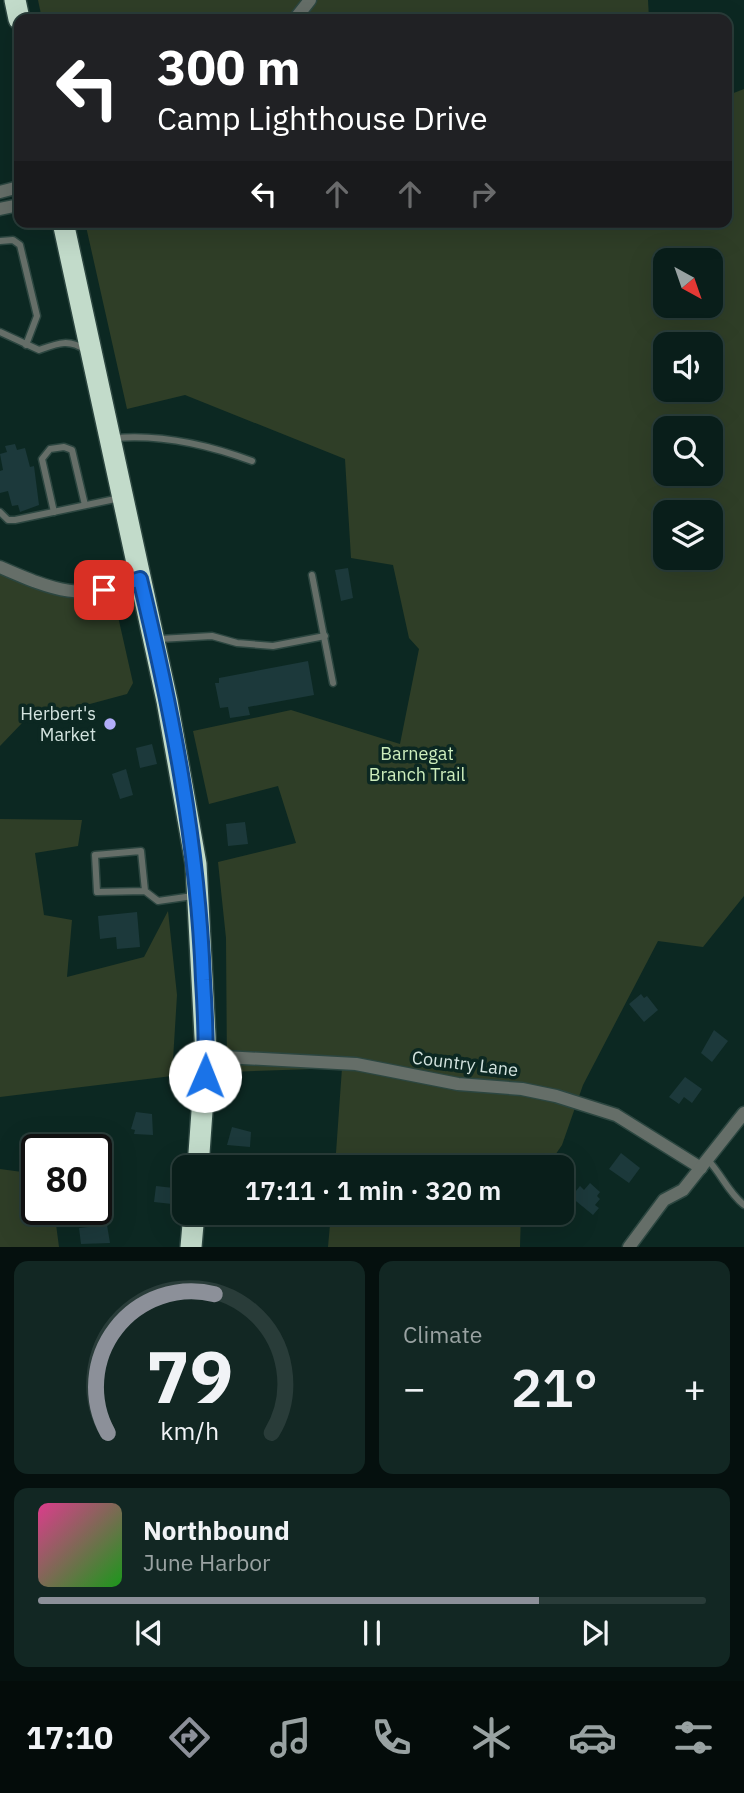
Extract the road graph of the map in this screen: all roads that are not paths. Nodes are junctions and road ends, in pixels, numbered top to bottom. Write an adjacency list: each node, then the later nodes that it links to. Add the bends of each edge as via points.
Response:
1 (310, 0): 2 (street)
2 (299, 14)
3 (64, 228): 7 (highway)
4 (0, 242): 6 (lane, via 13,240 20,245 37,316)
5 (0, 332): 6 (lane)
6 (26, 345): 7 (lane, via 39,350 72,343)
7 (91, 354): 8 (highway)
8 (109, 439): 9 (lane, via 138,436 216,447); 10 (highway)
9 (252, 461)
10 (122, 497): 11 (lane); 16 (highway)
11 (85, 505): 13 (lane); 13 (lane, via 72,450 50,449 42,459)
12 (0, 512): 13 (lane, via 15,520)
13 (54, 512)
14 (0, 567): 16 (street, via 51,589 87,593)
15 (312, 575): 17 (lane)
16 (140, 579): 18 (highway)
17 (325, 636): 18 (lane, via 273,646 212,636); 19 (lane)
18 (153, 639): 21 (highway, via 187,806)
19 (333, 683)
20 (145, 891): 20 (lane, via 97,892 95,855 141,851); 21 (lane, via 158,901)
21 (199, 896): 22 (highway)
22 (206, 1056): 24 (highway); 25 (street, Country Lane, via 356,1064 458,1084 523,1089 616,1115)
23 (744, 1114): 25 (street)
24 (199, 1155)
25 (705, 1164): 26 (lane, via 722,1174 729,1192); 29 (street, via 683,1190 664,1200)
26 (744, 1205)
27 (193, 1225): 28 (highway)
28 (191, 1247)
29 (629, 1247)

